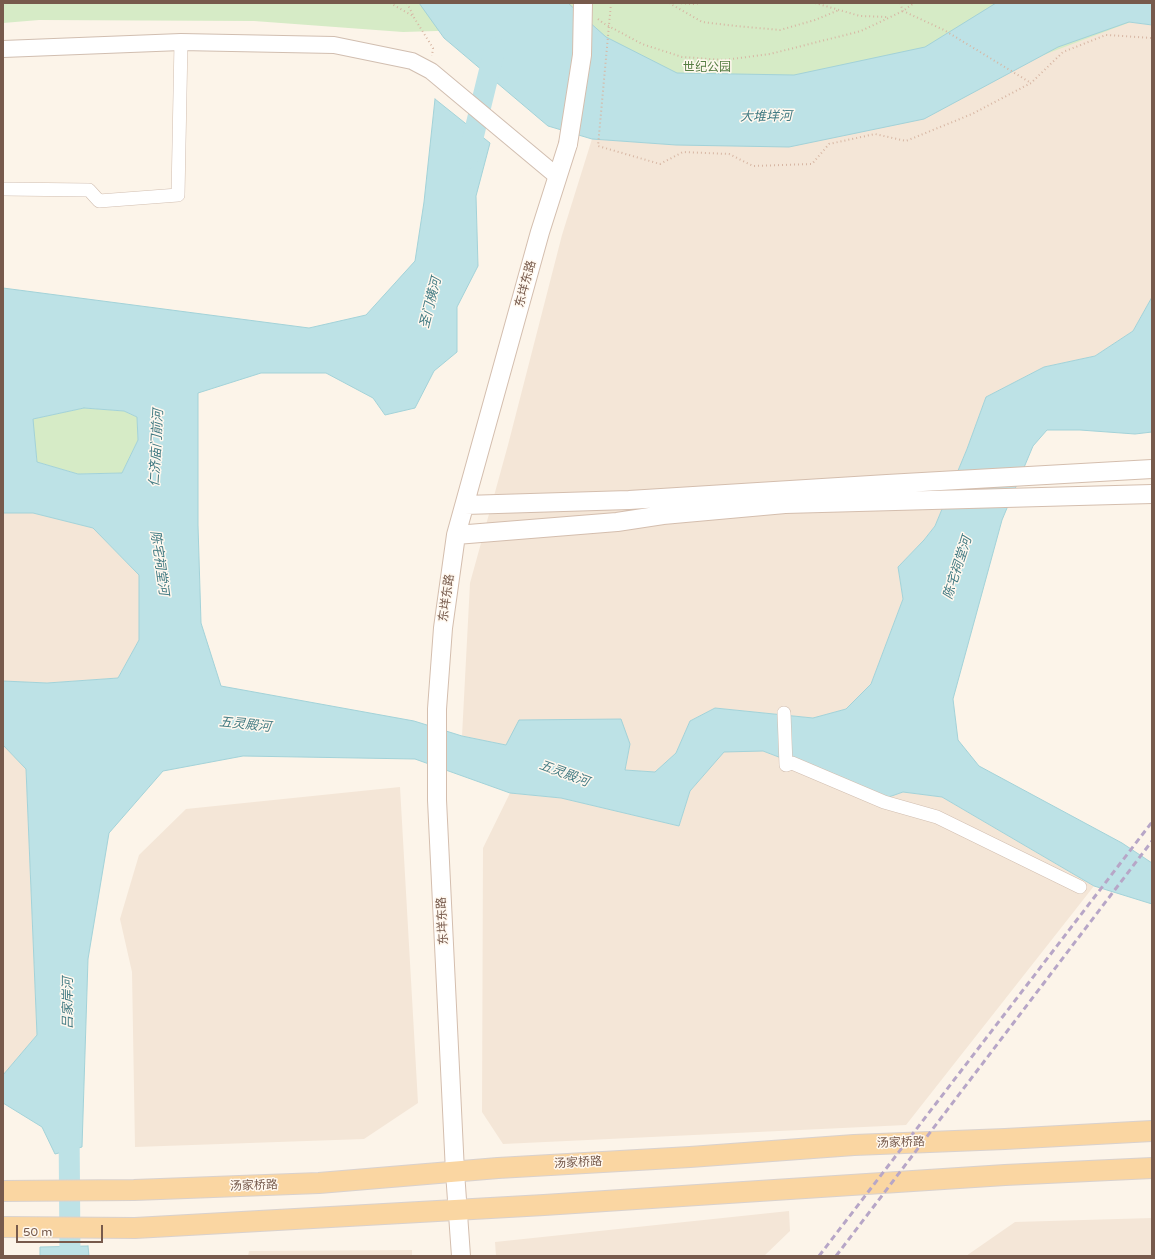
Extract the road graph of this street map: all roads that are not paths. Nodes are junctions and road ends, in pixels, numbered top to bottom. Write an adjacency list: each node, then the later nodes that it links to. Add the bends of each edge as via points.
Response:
1 (583, 3): 4 (main road, 东垟东路, bridge, via 582,55 568,144)
2 (181, 42): 3 (street); 4 (street, via 334,46 412,61 431,71); 5 (street, via 178,195 99,201 89,190)
3 (3, 50)
4 (558, 177): 8 (main road, 东垟东路, via 540,232)
5 (3, 189)
6 (1152, 469): 8 (main road, via 629,500)
7 (1152, 494): 9 (main road, via 785,504 663,515 617,522)
8 (466, 505): 9 (main road, 东垟东路)
9 (456, 535): 14 (main road, 东垟东路, via 443,628 437,709 437,800)
10 (784, 713): 11 (street, via 786,765 792,763 884,802 937,817)
11 (1080, 887)
12 (1152, 1131): 14 (main road, 汤家桥路, via 854,1145)
13 (1152, 1168): 16 (main road, via 1005,1174)
14 (455, 1172): 15 (main road, 汤家桥路, via 319,1183 134,1190); 16 (main road, 东垟东路)
15 (5, 1191)
16 (458, 1209): 17 (main road, via 135,1228); 18 (main road, 东垟东路)
17 (9, 1227)
18 (461, 1256)

